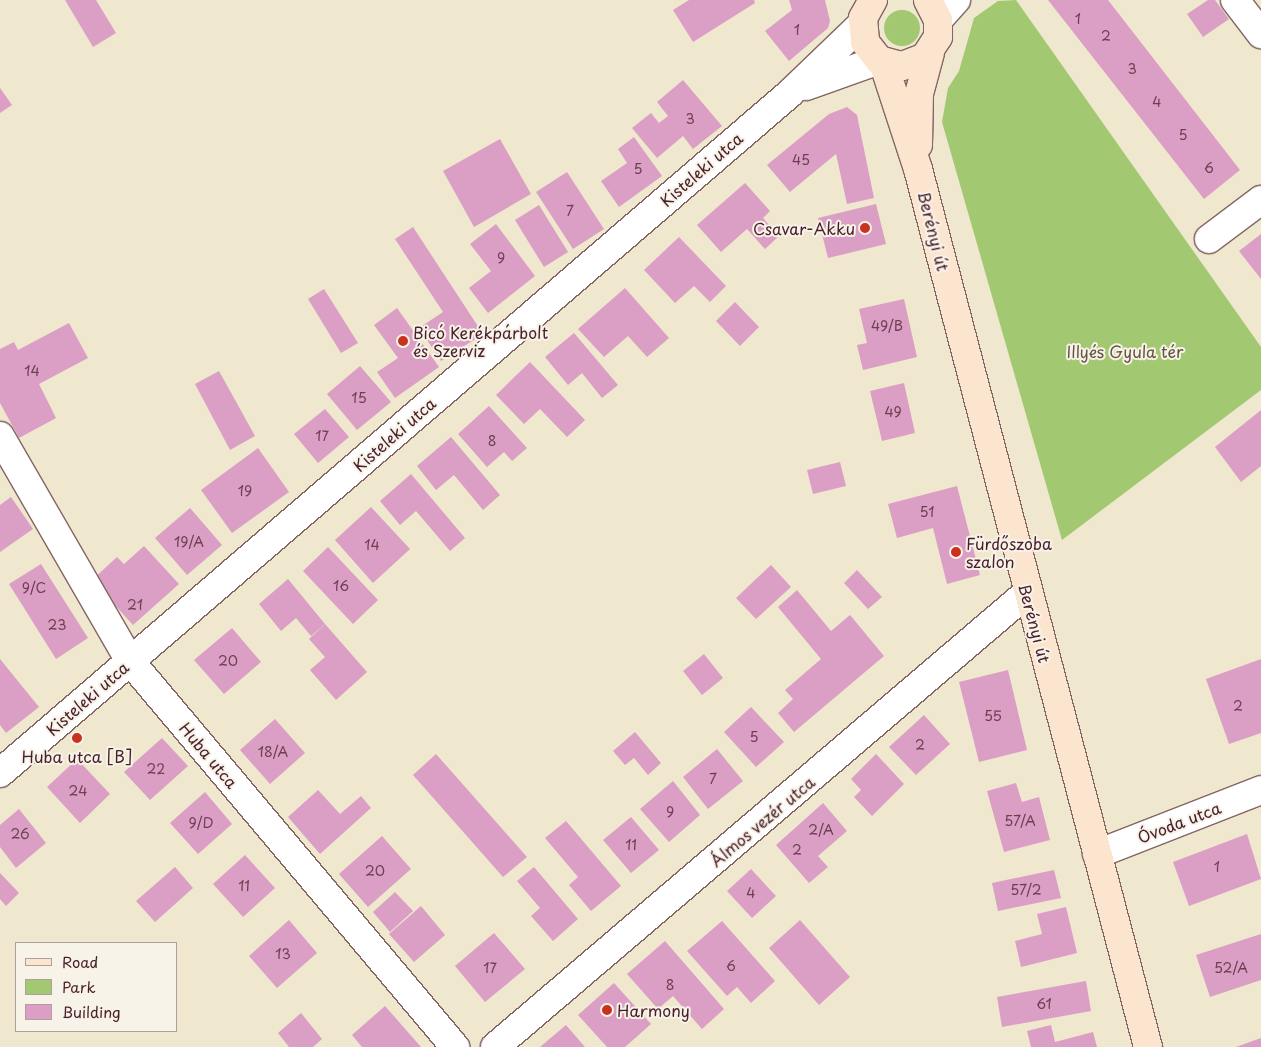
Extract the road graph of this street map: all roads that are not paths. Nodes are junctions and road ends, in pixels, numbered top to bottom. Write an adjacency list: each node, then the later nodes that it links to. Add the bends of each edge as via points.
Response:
1 (1235, 0): 4 (street)
2 (941, 7): 5 (main road, Berényi út, via 938,37)
3 (864, 11): 6 (main road, Berényi út, via 867,47); 7 (street, Kisteleki utca)
4 (1261, 34)
5 (930, 53): 6 (main road, via 908,66); 8 (main road, Berényi út, via 920,94)
6 (881, 61): 7 (street, Kisteleki utca, via 818,80); 8 (main road, Berényi út)
7 (789, 94): 13 (street, Kisteleki utca)
8 (918, 169): 12 (main road, Berényi út)
9 (1261, 200): 10 (street)
10 (1209, 239)
11 (0, 436): 13 (street, Huba utca)
12 (1027, 593): 16 (main road, Berényi út); 18 (street, Álmos vezér utca)
13 (130, 661): 14 (street, Kisteleki utca); 17 (street, Huba utca)
14 (0, 773)
15 (1261, 790): 16 (street, Óvoda utca)
16 (1097, 854): 19 (main road, Berényi út)
17 (455, 1047)
18 (495, 1047)
19 (1148, 1047)

